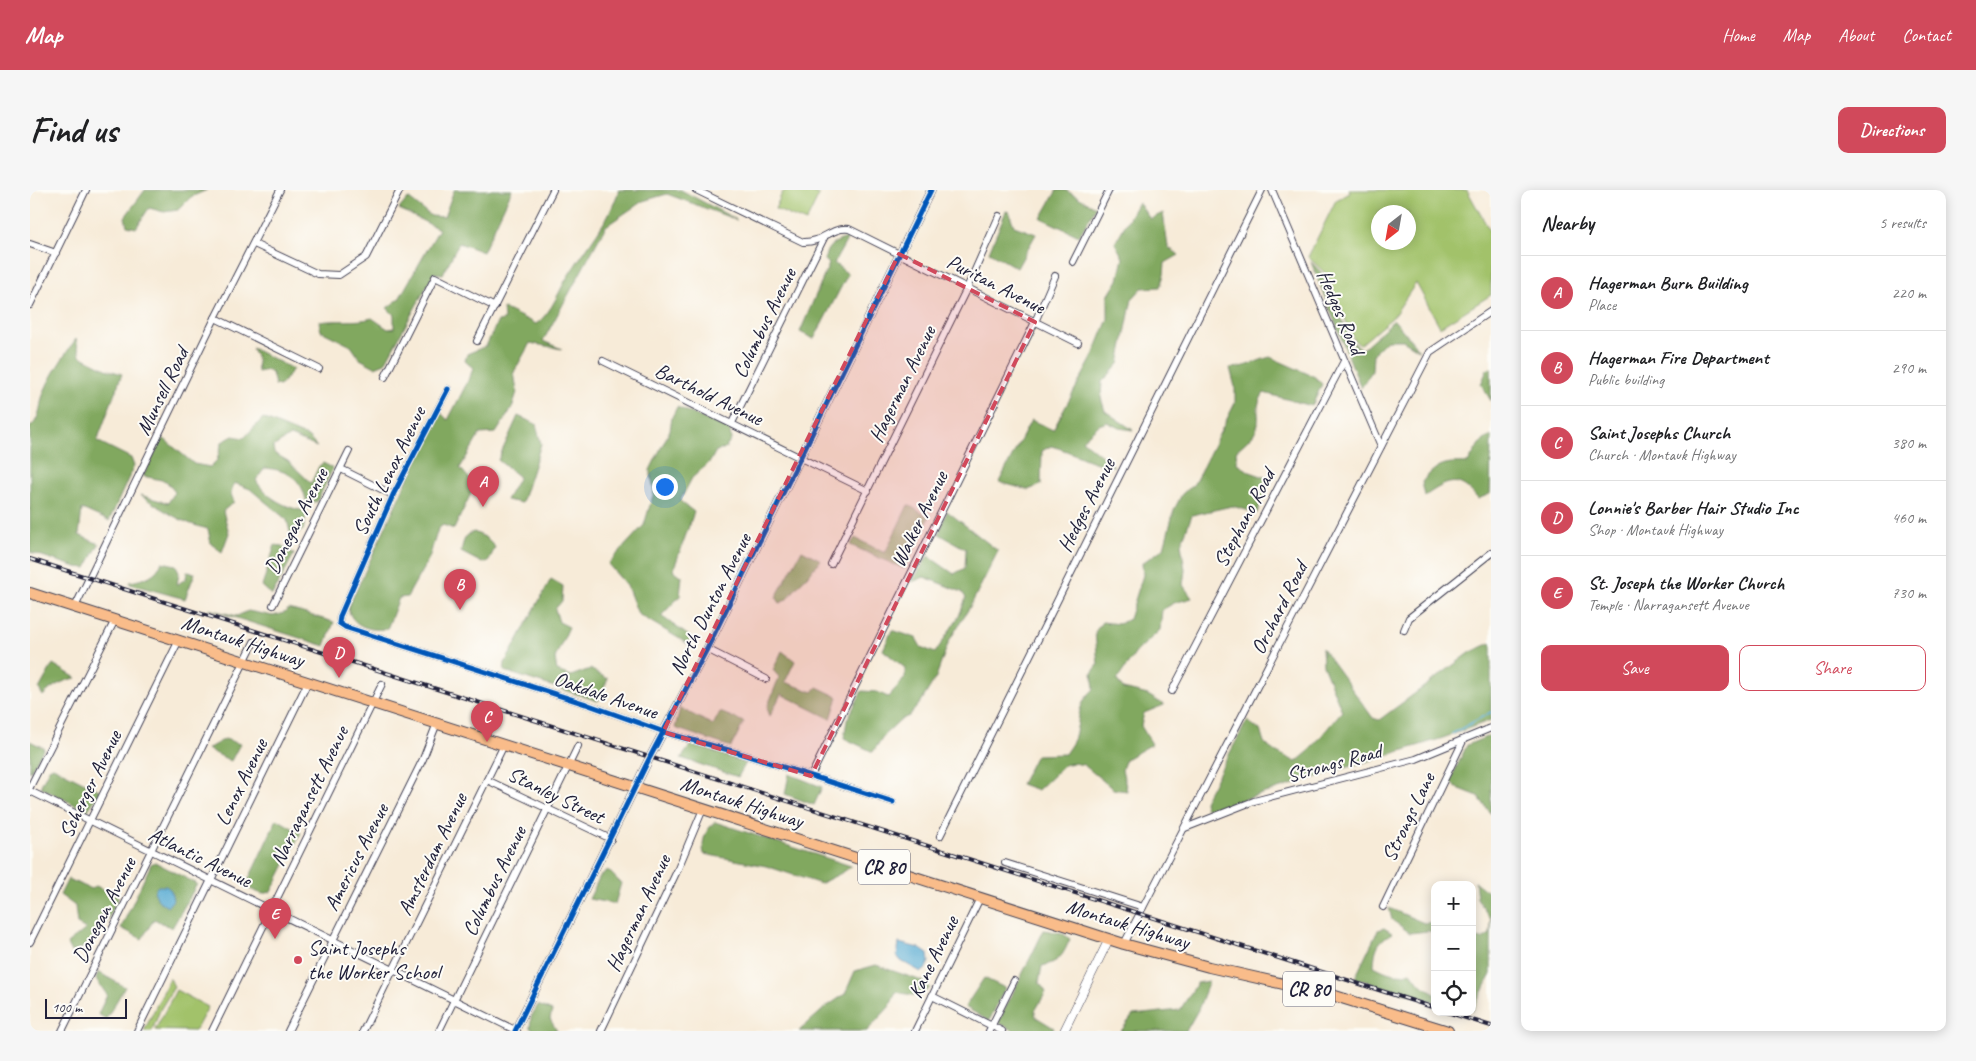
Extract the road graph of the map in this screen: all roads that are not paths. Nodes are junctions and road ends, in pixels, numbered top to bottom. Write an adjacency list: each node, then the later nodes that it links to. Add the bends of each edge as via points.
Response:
1 (86, 190): 14 (street)
2 (280, 190): 13 (street, Munsell Road)
3 (400, 190): 13 (street, via 366,257 339,275 318,274)
4 (553, 190): 20 (street)
5 (696, 190): 11 (street, Puritan Avenue, via 793,238 814,242)
6 (931, 190): 15 (street, North Dunton Avenue)
7 (1109, 190): 16 (street)
8 (1262, 190): 72 (street, Hedges Avenue)
9 (1272, 190): 27 (street, Hedges Road)
10 (999, 216): 18 (street, Hagerman Avenue)
11 (824, 238): 15 (street, Puritan Avenue, via 839,228 849,229); 31 (street, Columbus Avenue)
12 (30, 244): 14 (street)
13 (254, 244): 22 (street, Munsell Road)
14 (56, 253): 19 (street)
15 (900, 254): 18 (street, Puritan Avenue); 34 (street, North Dunton Avenue)
16 (1073, 262)
17 (1055, 276): 23 (street, Walker Avenue)
18 (967, 288): 23 (street, Puritan Avenue); 36 (street, Hagerman Avenue)
19 (30, 305)
20 (495, 308): 24 (street); 29 (street, via 435,278)
21 (1491, 311): 32 (street, Orchard Road, via 1430,352)
22 (215, 318): 28 (street); 42 (street, Munsell Road)
23 (1035, 322): 25 (street, Puritan Avenue); 62 (street, Walker Avenue)
24 (477, 341)
25 (1078, 343)
26 (603, 361): 31 (street, Barthold Avenue)
27 (1344, 361): 32 (street, Hedges Road); 53 (street, Stephano Road)
28 (318, 369)
29 (385, 377)
30 (448, 389): 37 (street, South Lenox Avenue)
31 (732, 423): 34 (street, Barthold Avenue)
32 (1380, 446): 71 (street, Orchard Road)
33 (349, 452): 35 (street, Donegan Avenue)
34 (801, 457): 36 (street, Barthold Avenue); 48 (street, North Dunton Avenue)
35 (341, 469): 37 (street); 41 (street, Donegan Avenue)
36 (868, 491): 39 (street, Hagerman Avenue)
37 (394, 495): 44 (street, South Lenox Avenue)
38 (1491, 553): 45 (street, via 1409,618)
39 (831, 564)
40 (30, 592): 42 (main road, Montauk Highway / CR 80)
41 (273, 605)
42 (75, 607): 43 (main road, Montauk Highway / CR 80)
43 (115, 620): 46 (main road, Montauk Highway / CR 80); 64 (street)
44 (339, 623): 57 (street, Oakdale Avenue)
45 (1404, 630)
46 (179, 640): 49 (main road, Montauk Highway / CR 80); 70 (street, Scherger Avenue)
47 (254, 642): 49 (street, Donegan Avenue)
48 (707, 649): 50 (street); 57 (street, North Dunton Avenue)
49 (245, 662): 51 (main road, Montauk Highway / CR 80); 74 (street, Donegan Avenue)
50 (766, 678)
51 (308, 682): 54 (main road, Montauk Highway / CR 80); 76 (street, Lenox Avenue)
52 (382, 684): 54 (street, Narragansett Avenue)
53 (1172, 691)
54 (373, 702): 55 (main road, Montauk Highway / CR 80); 80 (street, Narragansett Avenue)
55 (437, 723): 59 (main road, Montauk Highway / CR 80); 82 (street, Americus Avenue, via 423,759)
56 (1491, 728): 58 (street, Strongs Road)
57 (663, 732): 62 (street, Oakdale Avenue); 65 (street, North Dunton Avenue)
58 (1463, 741): 71 (street, Strongs Road, via 1416,758 1254,801); 79 (street, Strongs Lane)
59 (504, 745): 61 (main road, Montauk Highway / CR 80); 63 (street, Amsterdam Avenue)
60 (578, 746): 61 (street, Columbus Avenue)
61 (568, 765): 65 (main road, Montauk Highway / CR 80); 68 (street, Columbus Avenue)
62 (811, 776): 67 (street, Oakdale Avenue)
63 (487, 780): 68 (street, Stanley Street); 85 (street, Amsterdam Avenue)
64 (30, 787)
65 (636, 787): 69 (main road, Montauk Highway / CR 80); 73 (street, North Dunton Avenue)
66 (30, 791): 70 (street, Atlantic Avenue)
67 (893, 802)
68 (547, 808): 73 (street, Stanley Street); 88 (street, Columbus Avenue)
69 (703, 808): 77 (main road, Montauk Highway / CR 80); 97 (street, Hagerman Avenue, via 677,871)
70 (90, 820): 74 (street, Atlantic Avenue); 83 (street, Scherger Avenue)
71 (1185, 828): 78 (street, Orchard Road)
72 (940, 836)
73 (611, 839): 96 (street, North Dunton Avenue, via 571,914)
74 (152, 851): 76 (street, Atlantic Avenue); 90 (street, Donegan Avenue)
75 (1005, 863): 78 (street)
76 (211, 880): 80 (street, Atlantic Avenue); 91 (street, Lenox Avenue)
77 (980, 898): 81 (main road, Montauk Highway / CR 80); 87 (street, Kane Avenue)
78 (1142, 907): 84 (street, Orchard Road)
79 (1382, 907)
80 (271, 910): 82 (street, Atlantic Avenue); 92 (street, Narragansett Avenue)
81 (1109, 939): 84 (main road, Montauk Highway / CR 80); 100 (street)
82 (332, 940): 85 (street, Atlantic Avenue); 93 (street, Americus Avenue)
83 (30, 942)
84 (1124, 944): 101 (main road, Montauk Highway / CR 80, via 1347,999)
85 (393, 970): 88 (street, Atlantic Avenue); 94 (street, Amsterdam Avenue)
86 (1014, 981): 89 (street)
87 (932, 996): 89 (street); 98 (street, Kane Avenue)
88 (455, 1000): 95 (street, Columbus Avenue); 96 (street, Atlantic Avenue)
89 (990, 1028): 99 (street)
90 (62, 1031)
91 (137, 1031)
92 (212, 1031)
93 (288, 1031)
94 (363, 1031)
95 (439, 1031)
96 (516, 1031)
97 (600, 1031)
98 (915, 1031)
99 (1002, 1031)
100 (1064, 1031)
101 (1448, 1031)

